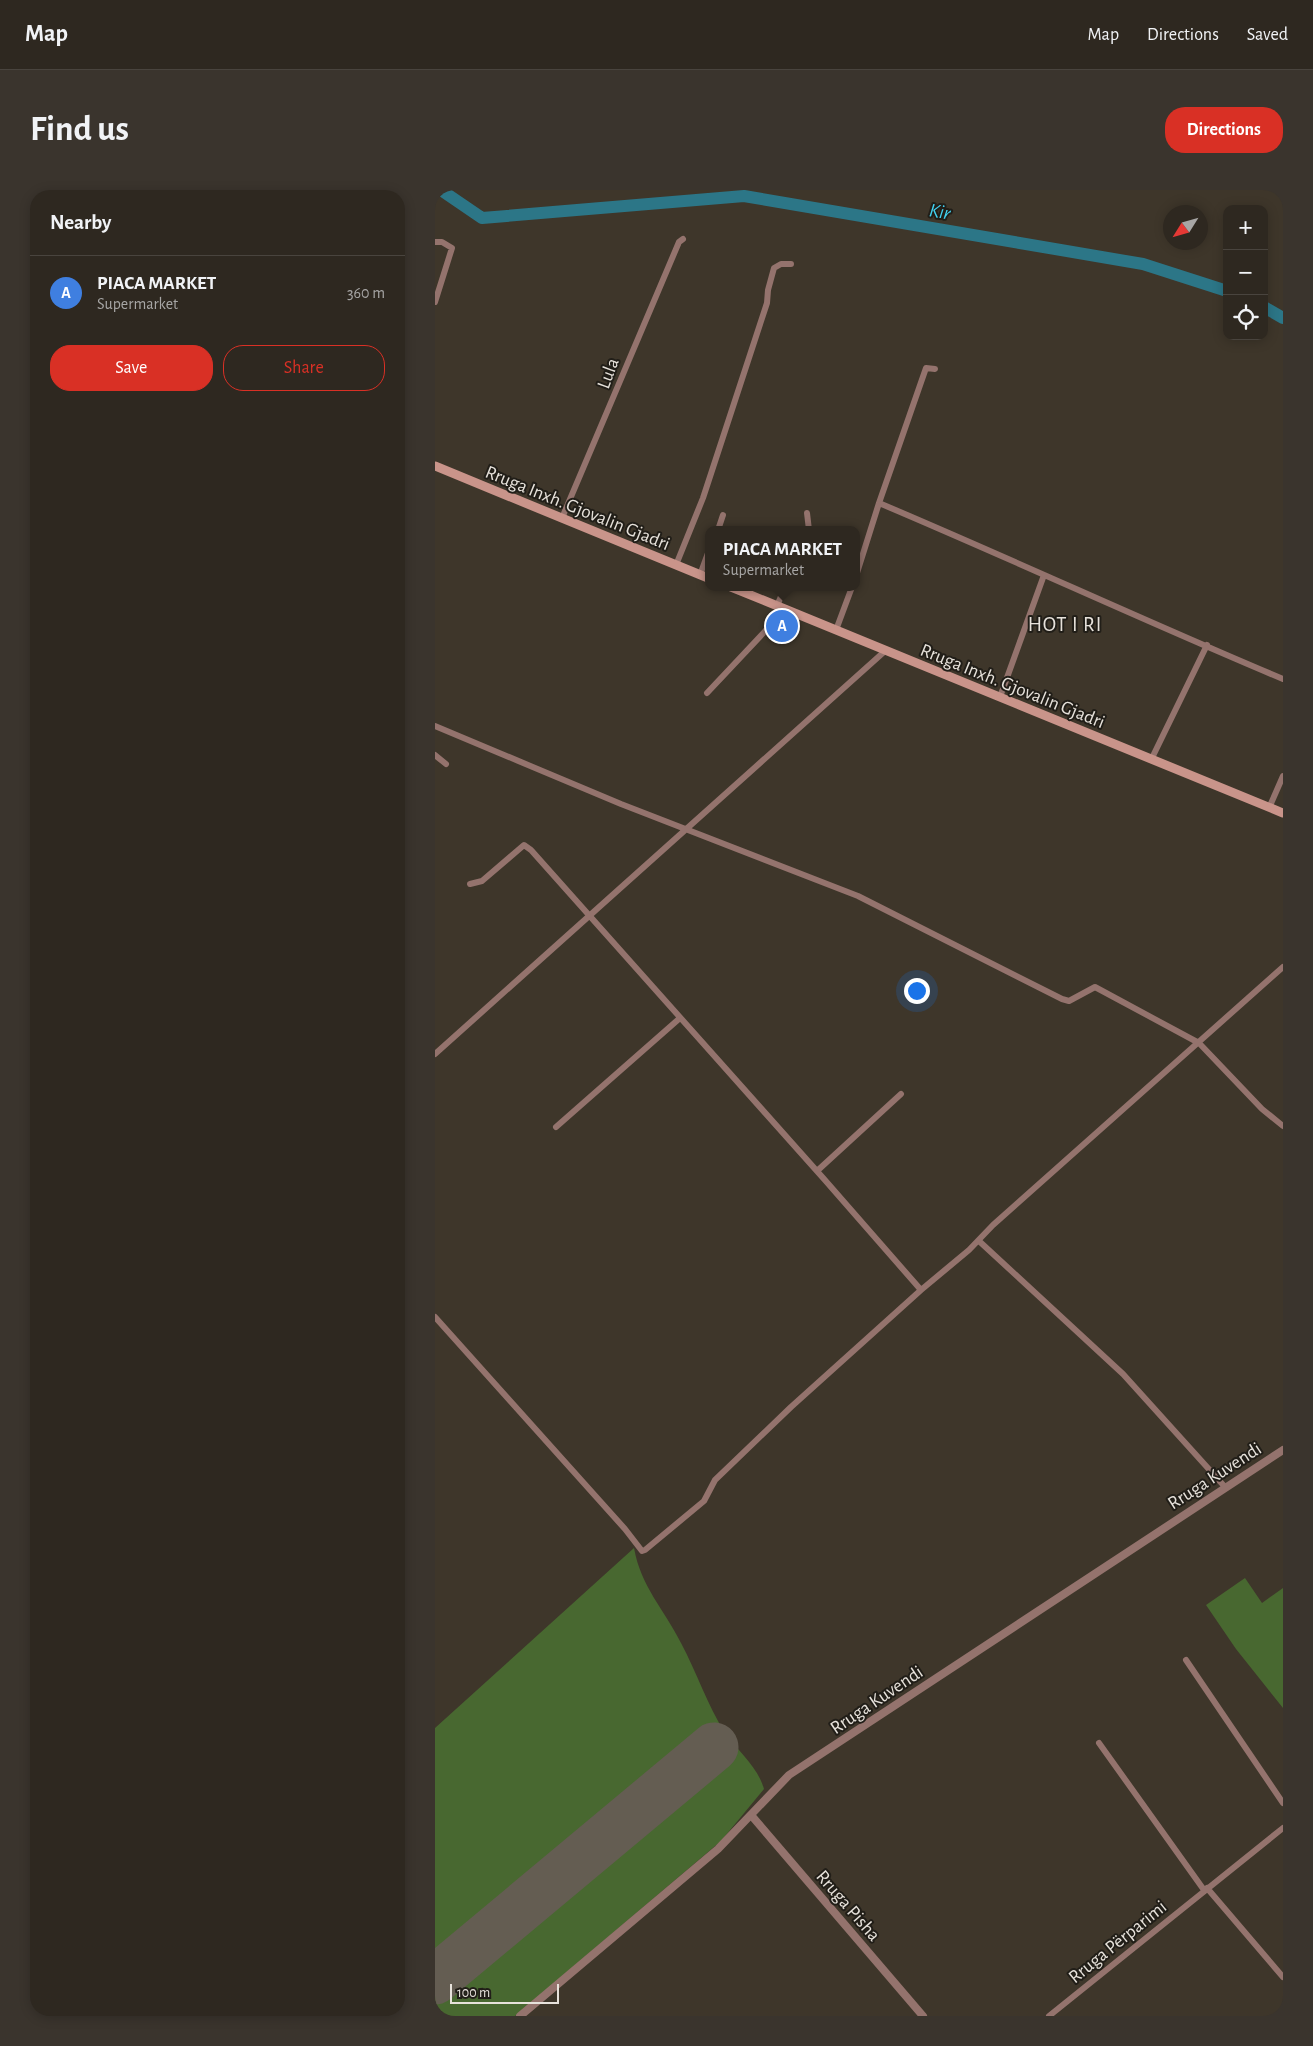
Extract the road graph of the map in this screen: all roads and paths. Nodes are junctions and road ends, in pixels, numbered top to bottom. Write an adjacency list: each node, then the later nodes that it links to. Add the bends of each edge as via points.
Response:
1 (683, 239): 10 (street, Lula)
2 (435, 242): 4 (street, via 449,246 452,253)
3 (791, 264): 14 (street, via 774,268 767,303 727,429 689,538)
4 (435, 302)
5 (935, 369): 7 (street, via 927,368)
6 (435, 466): 10 (main road, Rruga Inxh. Gjovalin Gjadri)
7 (879, 503): 13 (street); 15 (street, via 1025,564)
8 (807, 513): 12 (street)
9 (723, 515): 11 (street)
10 (562, 518): 14 (main road, Rruga Inxh. Gjovalin Gjadri)
11 (719, 526)
12 (809, 526)
13 (860, 563)
14 (676, 565): 16 (main road, Rruga Inxh. Gjovalin Gjadri)
15 (1043, 575): 22 (street); 26 (street)
16 (704, 576)
17 (741, 591): 20 (main road, Rruga Inxh. Gjovalin Gjadri)
18 (784, 591): 20 (street)
19 (851, 591): 21 (street)
20 (781, 608): 21 (main road, Rruga Inxh. Gjovalin Gjadri); 25 (street)
21 (836, 630): 23 (main road, Rruga Inxh. Gjovalin Gjadri)
22 (1207, 645): 24 (street); 29 (street)
23 (885, 650): 26 (main road, Rruga Inxh. Gjovalin Gjadri); 34 (street)
24 (1283, 679)
25 (707, 692)
26 (1000, 698): 29 (main road, Rruga Inxh. Gjovalin Gjadri)
27 (435, 726): 34 (street)
28 (435, 755): 30 (street)
29 (1151, 760): 32 (main road, Rruga Inxh. Gjovalin Gjadri)
30 (446, 764)
31 (1283, 776): 32 (street)
32 (1269, 808): 33 (main road, Rruga Inxh. Gjovalin Gjadri)
33 (1283, 814)
34 (687, 830): 36 (street); 39 (street, via 858,896 1062,999 1069,1000 1095,987)
35 (470, 884): 36 (street, via 482,881 523,845)
36 (590, 917): 38 (street); 40 (street)
37 (1283, 967): 39 (street)
38 (680, 1018): 43 (street); 44 (street)
39 (1199, 1043): 42 (street, via 1262,1109); 45 (street)
40 (435, 1054)
41 (901, 1094): 44 (street)
42 (1283, 1126)
43 (556, 1127)
44 (817, 1171): 46 (street)
45 (979, 1241): 46 (street); 49 (street, via 1123,1374)
46 (921, 1290): 47 (street, via 715,1480 704,1501 642,1551)
47 (435, 1317)
48 (1283, 1450): 49 (street, Rruga Kuvendi)
49 (1225, 1487): 53 (street, Rruga Kuvendi, via 789,1776)
50 (1186, 1660): 52 (street)
51 (1099, 1743): 55 (street)
52 (1283, 1803)
53 (751, 1815): 57 (street, Rruga Kuvendi, via 697,1867); 58 (street, Rruga Pisha)
54 (1283, 1828): 55 (street, Rruga Përparimi)
55 (1205, 1889): 56 (street); 59 (street, Rruga Përparimi)
56 (1283, 1977)
57 (519, 2016)
58 (923, 2016)
59 (1049, 2016)

